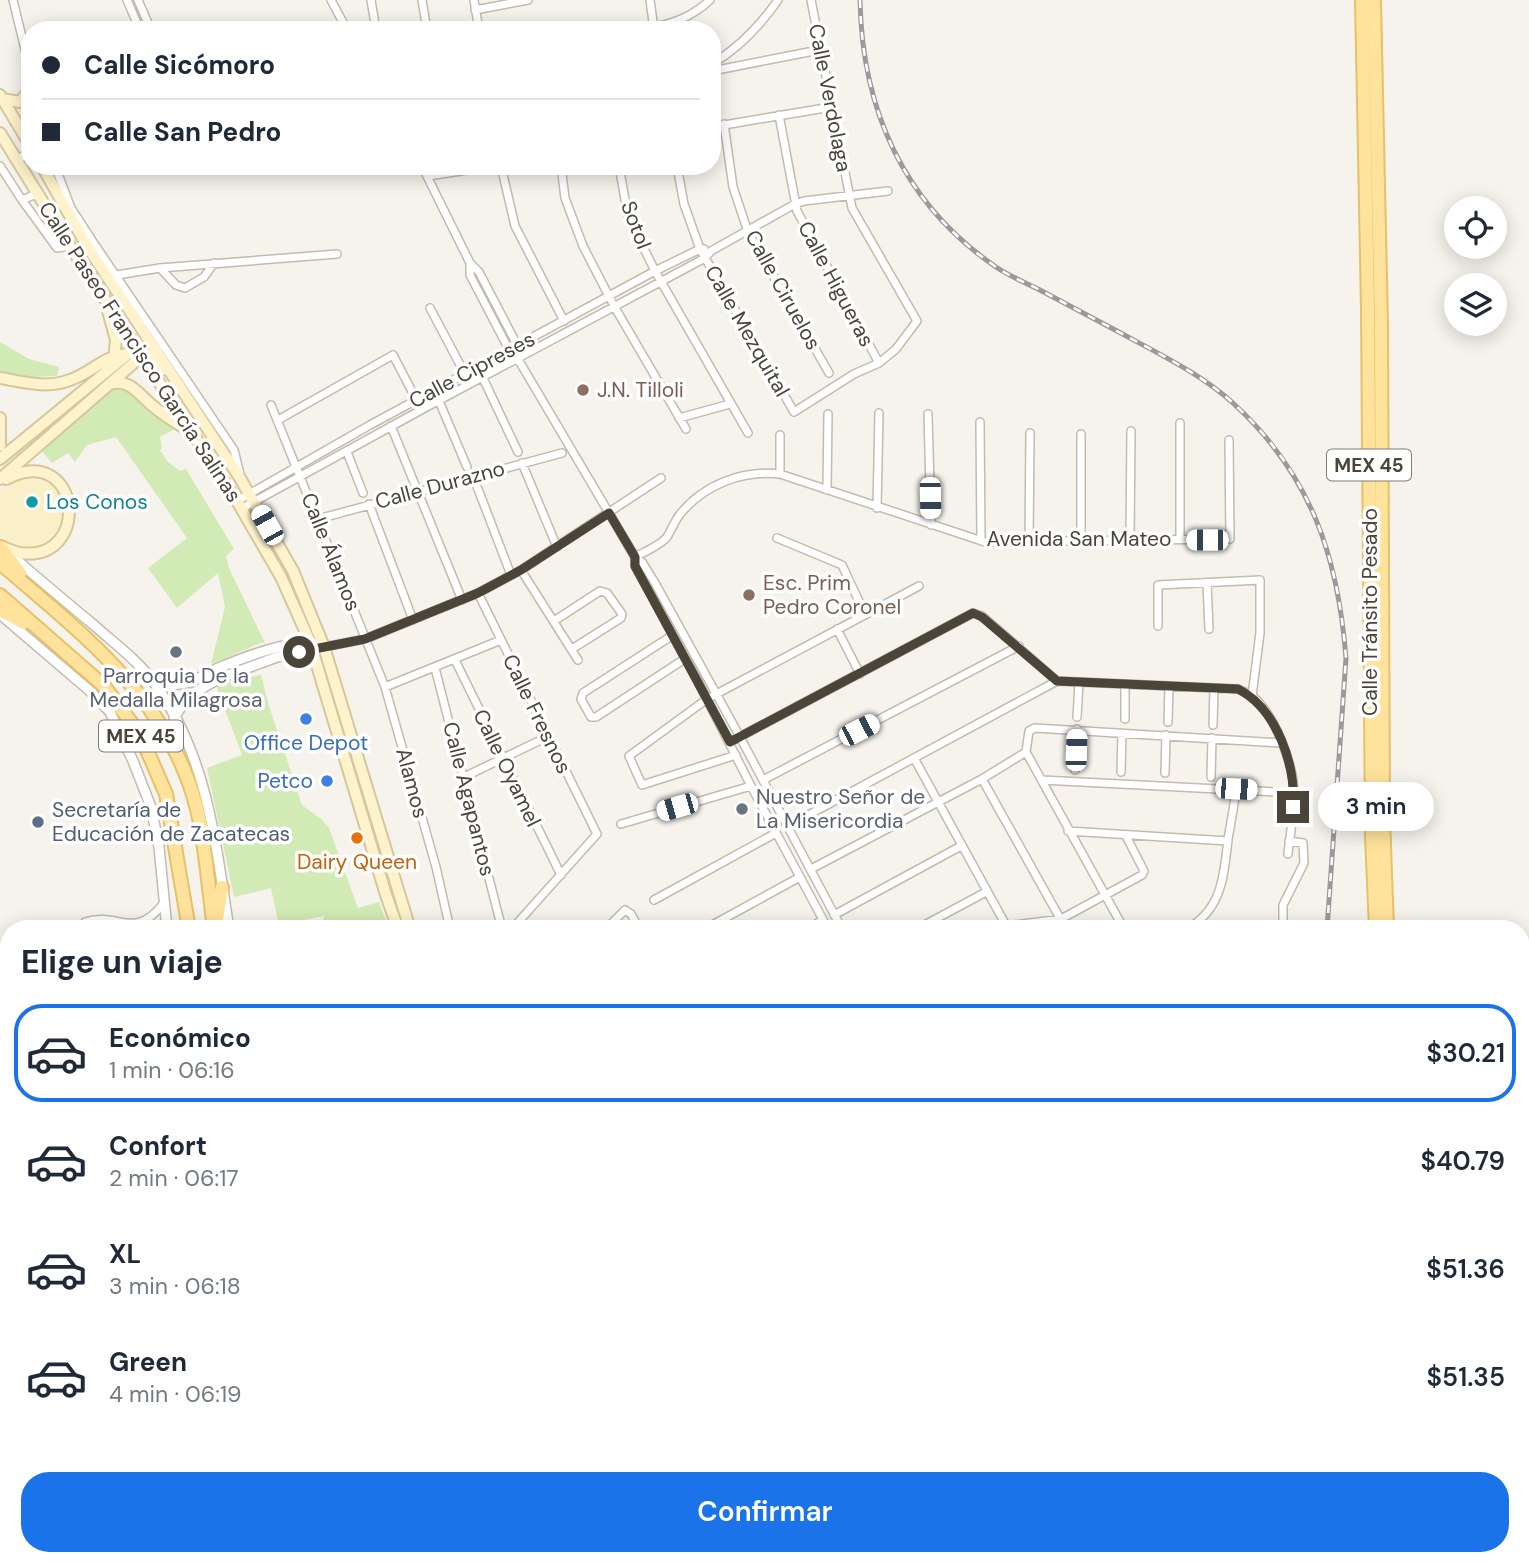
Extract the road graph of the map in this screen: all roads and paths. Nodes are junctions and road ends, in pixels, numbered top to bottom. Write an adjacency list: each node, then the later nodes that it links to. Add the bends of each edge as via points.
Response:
1 (13, 0): 24 (street)
2 (127, 0): 16 (street)
3 (138, 0): 17 (street)
4 (331, 0): 18 (street)
5 (371, 0): 19 (street)
6 (422, 0): 20 (street)
7 (474, 0): 15 (street)
8 (528, 0): 15 (street)
9 (650, 0): 22 (street)
10 (710, 0): 23 (street)
11 (778, 0): 26 (street, via 764,21)
12 (811, 0): 25 (street, Calle Verdolaga)
13 (1362, 0): 253 (main road, Calle Tránsito Pesado / MEX 45)
14 (1374, 0): 254 (main road, Calle Tránsito Pesado / MEX 45)
15 (475, 10): 21 (street)
16 (136, 21)
17 (147, 21)
18 (342, 21)
19 (374, 21)
20 (426, 21)
21 (477, 21)
22 (653, 21)
23 (678, 21)
24 (21, 33)
25 (820, 50): 27 (street); 30 (street, Calle Verdolaga)
26 (721, 58)
27 (721, 69)
28 (1, 97): 29 (main road); 34 (main road)
29 (21, 101)
30 (831, 107): 31 (street); 51 (street, Calle Verdolaga)
31 (779, 115): 32 (street); 53 (street, Calle Higueras)
32 (724, 124): 33 (street); 54 (street, Calle Ciruelos, via 733,187)
33 (721, 125)
34 (21, 132)
35 (0, 133): 37 (main road, Calle Paseo Francisco García Salinas)
36 (21, 157): 37 (street)
37 (17, 161): 39 (main road, Calle Paseo Francisco García Salinas)
38 (0, 166): 52 (street)
39 (21, 167)
40 (27, 175): 50 (main road, Calle Paseo Francisco García Salinas)
41 (48, 175): 55 (main road, Calle Paseo Francisco García Salinas)
42 (58, 175): 55 (street)
43 (434, 175): 48 (street)
44 (502, 175): 70 (street, via 515,226)
45 (563, 175): 67 (street, via 570,214)
46 (621, 175): 63 (street, Sotol, via 628,216)
47 (679, 175): 57 (street, Calle Mezquital)
48 (428, 176): 72 (street, via 470,263 470,275)
49 (888, 191): 51 (street, Calle Cipreses)
50 (39, 193): 52 (street); 56 (main road, Calle Paseo Francisco García Salinas)
51 (850, 196): 53 (street, Calle Cipreses); 76 (street, Calle Verdolaga, via 852,208 917,320)
52 (22, 200): 56 (street, via 57,248)
53 (795, 204): 54 (street, Calle Cipreses); 76 (street, Calle Higueras)
54 (748, 232): 58 (street, Calle Cipreses); 79 (street, Calle Ciruelos)
55 (90, 244): 64 (street); 71 (main road, Calle Paseo Francisco García Salinas)
56 (70, 246): 66 (main road, Calle Paseo Francisco García Salinas)
57 (700, 249): 58 (street); 60 (street, Calle Mezquital); 63 (street, Calle Cipreses)
58 (711, 251): 60 (street, Calle Cipreses)
59 (337, 254): 61 (street)
60 (705, 258): 65 (street, Calle Cipreses); 76 (street, Calle Mezquital, via 794,412)
61 (214, 263): 62 (street); 62 (street, via 204,278 185,288)
62 (160, 268): 64 (street)
63 (655, 271): 65 (street, Sotol); 67 (street, Calle Cipreses)
64 (117, 275): 118 (street, via 234,450)
65 (661, 282): 68 (street, Calle Cipreses); 86 (street)
66 (103, 295): 73 (main road, via 115,331); 74 (main road, Calle Paseo Francisco García Salinas)
67 (609, 296): 68 (street); 70 (street, Calle Cipreses)
68 (614, 306): 75 (street, Calle Cipreses); 93 (street)
69 (430, 308): 80 (street)
70 (564, 321): 72 (street, Calle Cipreses)
71 (144, 331): 74 (main road, via 145,339); 101 (main road, Calle Paseo Francisco García Salinas)
72 (512, 349): 75 (street); 77 (street, Calle Cipreses)
73 (115, 354): 74 (main road); 78 (main road); 81 (main road, via 58,384)
74 (134, 354): 78 (main road); 83 (main road, via 136,361); 100 (main road, Calle Paseo Francisco García Salinas); 101 (main road, via 154,359)
75 (518, 359): 82 (street, Calle Cipreses); 128 (street)
76 (879, 363)
77 (478, 367): 80 (street, Calle Cipreses); 82 (street)
78 (110, 368): 111 (main road)
79 (829, 373)
80 (465, 374): 84 (street, Calle Cipreses)
81 (0, 378)
82 (483, 378): 85 (street, Calle Cipreses); 109 (street)
83 (107, 385): 100 (main road, via 132,386); 120 (main road)
84 (416, 400): 88 (street); 94 (street, via 393,355); 113 (street, Calle Cipreses)
85 (439, 401): 88 (street, Calle Cipreses); 114 (street)
86 (730, 404): 93 (street); 102 (street)
87 (271, 405): 94 (street, Calle Álamos)
88 (421, 410): 97 (street, Calle Cipreses)
89 (878, 413): 127 (street)
90 (828, 414): 122 (street)
91 (928, 414): 130 (street)
92 (0, 418): 107 (main road)
93 (679, 418): 98 (street)
94 (278, 420): 113 (street, Calle Álamos)
95 (980, 422): 134 (street)
96 (1180, 423): 133 (street)
97 (391, 426): 108 (street, Calle Cipreses); 121 (street)
98 (686, 429)
99 (1131, 431): 132 (street)
100 (191, 432): 126 (main road, Calle Paseo Francisco García Salinas)
101 (210, 433): 118 (main road, Calle Paseo Francisco García Salinas)
102 (748, 433)
103 (1030, 433): 136 (street)
104 (1081, 434): 135 (street)
105 (780, 435): 115 (street)
106 (1229, 440): 133 (street, Avenida San Mateo, via 1230,539)
107 (0, 446)
108 (347, 452): 116 (street, Calle Cipreses); 123 (street)
109 (518, 452)
110 (562, 453): 112 (street, Calle Durazno)
111 (0, 459)
112 (522, 463): 117 (street, Calle Durazno); 138 (street)
113 (297, 466): 116 (street, Calle Álamos); 124 (street, Calle Cipreses)
114 (467, 467)
115 (780, 474): 122 (street, Avenida San Mateo); 139 (street, Avenida San Mateo, via 754,472 698,495 666,538)
116 (300, 475): 124 (street, Calle Cipreses); 129 (street, Calle Álamos)
117 (472, 476): 121 (street, Calle Durazno); 142 (street)
118 (240, 478): 124 (main road, Calle Paseo Francisco García Salinas)
119 (661, 478): 128 (street)
120 (0, 480): 137 (main road, via 23,472 48,475 65,492 71,510 66,528 51,547 21,553)
121 (418, 490): 125 (street, Calle Durazno); 148 (street)
122 (827, 491): 127 (street, Avenida San Mateo)
123 (363, 493)
124 (252, 498): 126 (street, Calle Cipreses); 161 (main road, Calle Paseo Francisco García Salinas, via 293,571)
125 (369, 504): 129 (street, Calle Durazno); 151 (street)
126 (239, 505): 161 (main road, Calle Paseo Francisco García Salinas)
127 (877, 508): 130 (street, Avenida San Mateo)
128 (609, 513): 138 (street); 139 (street)
129 (318, 519): 157 (street, Calle Álamos)
130 (931, 525): 134 (street, Avenida San Mateo)
131 (777, 538): 150 (street, via 842,565)
132 (1130, 539): 133 (street, Avenida San Mateo); 135 (street, Avenida San Mateo)
133 (1180, 539)
134 (981, 541): 136 (street, Avenida San Mateo)
135 (1081, 541): 136 (street, Avenida San Mateo)
136 (1029, 542)
137 (0, 547): 147 (main road); 169 (street)
138 (557, 547): 141 (street)
139 (635, 557): 156 (street, via 635,566); 176 (street)
140 (0, 563): 147 (main road, MEX 45)
141 (521, 570): 142 (street); 152 (street)
142 (511, 575): 145 (street)
143 (1207, 583): 153 (street, via 1158,585); 155 (street); 177 (street, via 1259,580 1260,633)
144 (919, 586): 150 (street)
145 (478, 593): 148 (street); 158 (street, Calle Fresnos)
146 (0, 595): 159 (main road, MEX 45)
147 (37, 595): 234 (main road, MEX 45, via 109,658 146,700 179,758 198,813)
148 (462, 600): 151 (street)
149 (0, 612): 159 (main road); 228 (street, via 110,712 151,807)
150 (865, 614): 154 (street)
151 (413, 620): 157 (street)
152 (554, 621): 162 (street); 162 (street, via 600,591 607,593 622,614)
153 (1158, 626)
154 (837, 629): 168 (street); 176 (street)
155 (1209, 629)
156 (673, 635): 163 (street); 163 (street, via 583,693 581,699 591,717)
157 (365, 639): 161 (street); 173 (street, Alamos)
158 (501, 640): 165 (street); 187 (street, Calle Fresnos)
159 (56, 643): 233 (main road, MEX 45, via 103,686 141,734 166,794)
160 (1019, 646): 168 (street, via 973,613); 170 (street); 202 (street)
161 (316, 647): 164 (street, via 286,645); 237 (main road, Calle Paseo Francisco García Salinas); 238 (main road, Calle Paseo Francisco García Salinas)
162 (572, 649): 166 (street)
163 (686, 658): 178 (street)
164 (256, 659): 169 (street, via 185,684); 179 (street, via 190,695)
165 (454, 660): 167 (street); 195 (street, Calle Oyamel)
166 (578, 660)
167 (435, 668): 173 (street); 199 (street, Calle Agapantos)
168 (860, 674): 188 (street)
169 (147, 675): 179 (street)
170 (1057, 681): 171 (street); 194 (street)
171 (1079, 683): 172 (street); 180 (street)
172 (1125, 685): 174 (street); 181 (street)
173 (385, 687): 239 (street, Alamos)
174 (1169, 687): 175 (street); 182 (street)
175 (1214, 688): 177 (street, via 1238,689); 183 (street)
176 (716, 694): 178 (street); 188 (street)
177 (1252, 696): 191 (street)
178 (707, 699): 190 (street); 193 (street, via 629,756 642,785)
179 (174, 717): 224 (street, via 201,773)
180 (1077, 717)
181 (1125, 719)
182 (1168, 722)
183 (1213, 725)
184 (1077, 729): 185 (street); 192 (street, via 1035,728 1029,731); 196 (street)
185 (1122, 733): 186 (street); 197 (street)
186 (1166, 735): 189 (street); 198 (street)
187 (547, 737): 195 (street); 222 (street, Calle Fresnos, via 597,834)
188 (740, 737): 190 (street); 202 (street)
189 (1212, 738): 191 (street); 200 (street)
190 (730, 742): 193 (street)
191 (1282, 743): 206 (street)
192 (1026, 752): 201 (street); 203 (street)
193 (736, 755): 204 (street)
194 (914, 758): 207 (street); 211 (street)
195 (503, 760): 199 (street); 222 (street, Calle Oyamel)
196 (1075, 769)
197 (1121, 772)
198 (1165, 773)
199 (464, 777): 240 (street, Calle Agapantos)
200 (1211, 777)
201 (982, 779): 207 (street); 230 (street)
202 (763, 780): 208 (street)
203 (1042, 780): 205 (street); 212 (street)
204 (751, 786): 209 (street); 210 (street)
205 (1236, 789): 206 (street); 215 (street)
206 (1294, 793): 216 (street)
207 (938, 802): 217 (street); 221 (street)
208 (776, 805): 209 (street); 211 (street)
209 (765, 811): 213 (street)
210 (621, 824)
211 (788, 826): 218 (street)
212 (1068, 831): 214 (street); 226 (street)
213 (776, 833): 220 (street); 227 (street)
214 (1126, 836): 215 (street); 226 (street, via 1144,871)
215 (1228, 841): 251 (street, via 1221,889)
216 (1289, 841): 219 (street); 252 (street, via 1303,843 1304,863 1283,905)
217 (961, 846): 225 (street); 229 (street)
218 (800, 850): 220 (street); 221 (street)
219 (1288, 853)
220 (789, 856): 223 (street)
221 (811, 869): 229 (street)
222 (561, 875): 241 (street)
223 (800, 877): 244 (street); 245 (street)
224 (222, 887): 235 (main road); 236 (street)
225 (986, 892): 247 (street); 248 (street)
226 (1104, 895): 230 (street); 250 (street)
227 (654, 900)
228 (164, 904): 231 (street); 232 (street)
229 (834, 915): 246 (street)
230 (1061, 919): 249 (street)
231 (147, 920)
232 (166, 920)
233 (187, 920)
234 (213, 920)
235 (216, 920)
236 (228, 920)
237 (395, 920)
238 (407, 920)
239 (448, 920)
240 (500, 920)
241 (520, 920)
242 (615, 920): 243 (street, via 625,910)
243 (634, 920)
244 (721, 920)
245 (823, 920)
246 (837, 920)
247 (934, 920)
248 (1002, 920)
249 (1055, 920)
250 (1119, 920)
251 (1200, 920)
252 (1283, 920)
253 (1376, 920)
254 (1387, 920)

